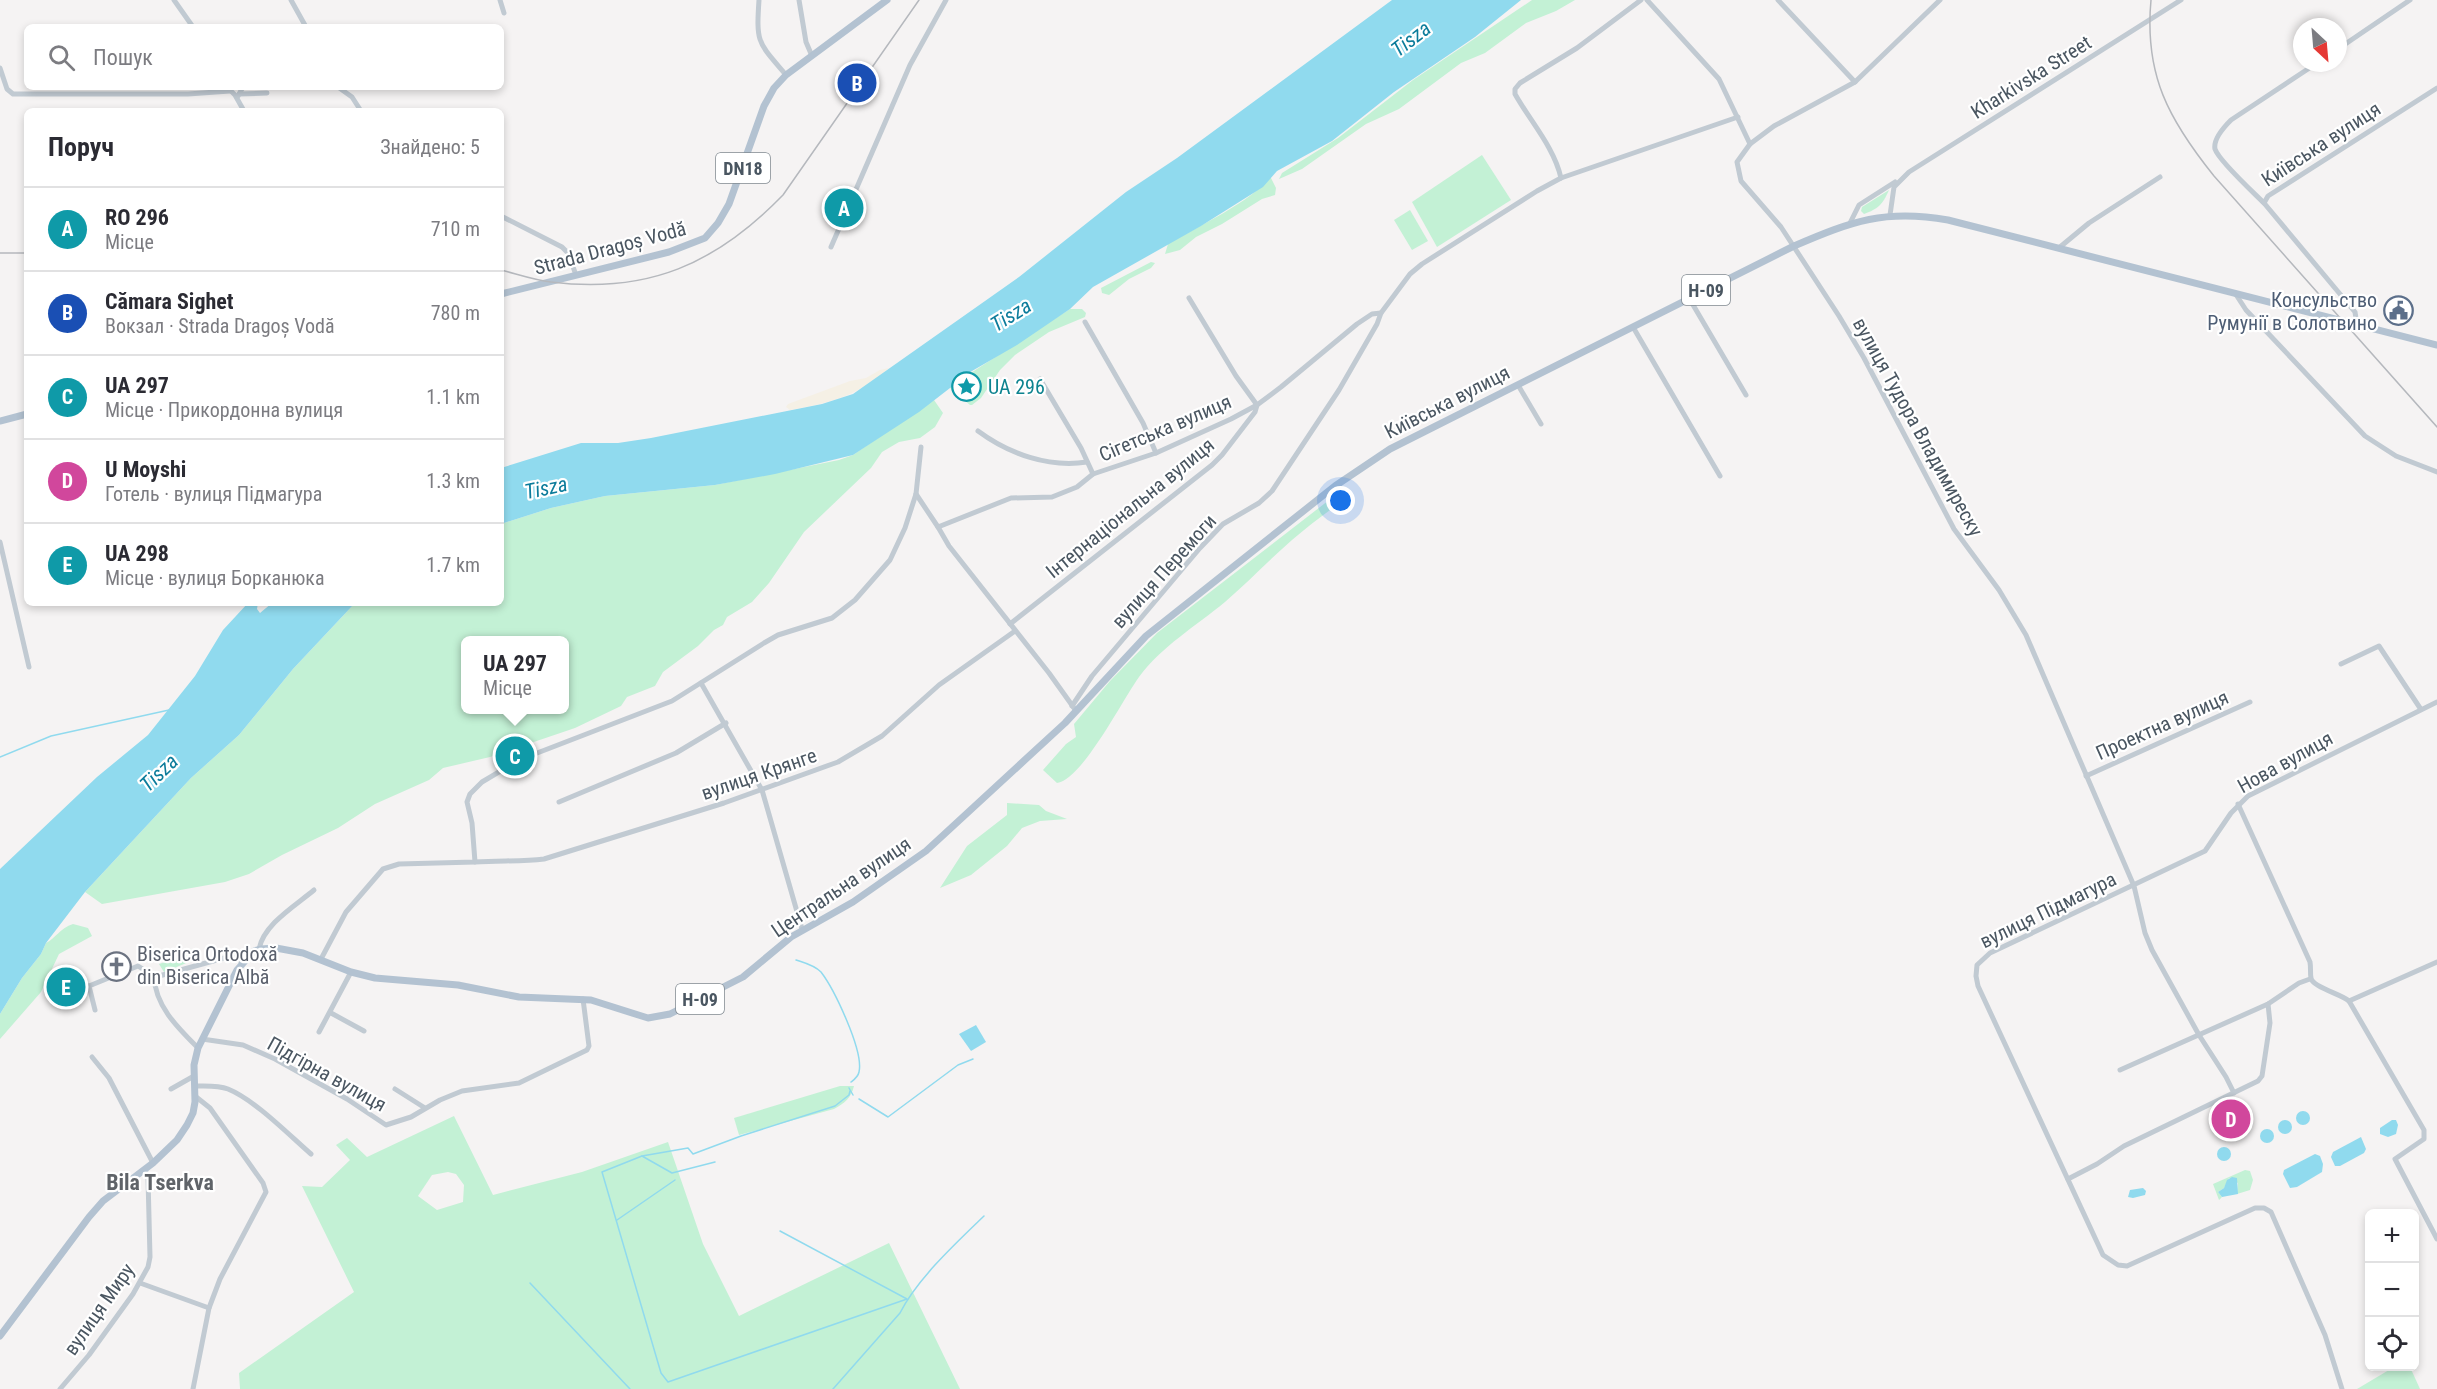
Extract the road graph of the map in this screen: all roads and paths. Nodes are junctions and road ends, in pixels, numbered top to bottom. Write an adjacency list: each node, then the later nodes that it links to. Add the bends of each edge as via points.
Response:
1 (174, 0): 15 (street)
2 (291, 0): 16 (street)
3 (500, 0): 14 (street)
4 (759, 0): 21 (street, via 757,35)
5 (799, 0): 18 (street)
6 (887, 0): 18 (main road, Strada Dragoș Vodă / DN18)
7 (946, 0): 42 (street, via 910,65)
8 (1641, 0): 35 (street, via 1515,89)
9 (1647, 0): 32 (street, via 1719,79)
10 (1778, 0): 22 (street)
11 (1940, 0): 22 (street)
12 (2181, 0): 36 (street, Kharkivska Street)
13 (2410, 0): 17 (street)
14 (504, 13)
15 (191, 24)
16 (304, 24)
17 (2347, 43)
18 (812, 56): 21 (main road, Strada Dragoș Vodă / DN18)
19 (0, 68): 24 (street, via 7,89 13,94 188,94)
20 (2303, 72): 37 (street, via 2231,120 2216,143 2215,149 2226,164)
21 (786, 75): 44 (main road, Strada Dragoș Vodă / DN18, via 768,97 729,204 712,231 685,247)
22 (1855, 82): 33 (street, via 1774,126)
23 (2437, 88): 37 (street, Київська вулиця, via 2268,196)
24 (221, 90)
25 (230, 90): 29 (street)
26 (241, 90): 29 (street)
27 (343, 90): 31 (street)
28 (267, 93): 29 (street)
29 (238, 96): 30 (street)
30 (243, 108)
31 (360, 108)
32 (1738, 117): 33 (street); 35 (street)
33 (1750, 144): 41 (street, вулиця Тудора Владимиреску, via 1737,162 1741,181)
34 (2160, 177): 43 (street, via 2089,223)
35 (1561, 178): 49 (street, via 1422,264)
36 (1899, 180): 38 (street, via 1892,194); 40 (street, Kharkivska Street, via 1859,205)
37 (2264, 203): 51 (street, Київська вулиця, via 2355,312)
38 (1890, 215): 40 (main road, Київська вулиця / Н-09); 43 (main road, Н-09, via 1948,220)
39 (504, 218): 44 (street, via 562,247)
40 (1850, 223): 41 (main road, Київська вулиця / Н-09)
41 (1794, 246): 48 (main road, Київська вулиця / Н-09); 81 (street, вулиця Тудора Владимиреску, via 1863,357 1954,529 2014,611)
42 (831, 247)
43 (2060, 247): 46 (main road, Н-09)
44 (576, 275): 45 (main road, Strada Dragoș Vodă / DN18)
45 (504, 293)
46 (2235, 293): 51 (main road, Н-09); 65 (street, via 2246,310 2365,436 2396,456)
47 (1189, 298): 57 (street)
48 (1689, 298): 52 (main road, Київська вулиця / Н-09); 56 (street)
49 (1381, 312): 57 (street, Сігетська вулиця, via 1357,324); 79 (street, вулиця Перемоги, via 1339,390 1272,491 1223,524 1200,548 1092,676)
50 (1085, 322): 63 (street)
51 (2357, 325): 53 (main road, Н-09)
52 (1633, 327): 55 (main road, Київська вулиця / Н-09); 67 (street)
53 (2437, 345)
54 (1040, 379): 64 (street)
55 (1518, 385): 60 (street); 79 (main road, Київська вулиця / Н-09, via 1390,449 1335,486 1146,636)
56 (1746, 395)
57 (1257, 405): 63 (street, Сігетська вулиця); 71 (street, Інтернаціональна вулиця, via 1256,412 1212,465)
58 (24, 415): 59 (main road)
59 (0, 421)
60 (1540, 424)
61 (978, 431): 64 (street, via 994,443 1030,458)
62 (921, 447): 68 (street)
63 (1156, 453): 66 (street, Сігетська вулиця)
64 (1087, 462): 66 (street)
65 (2437, 472)
66 (1093, 474): 69 (street, Сігетська вулиця, via 1077,487 1052,496 1011,498)
67 (1720, 476)
68 (916, 495): 69 (street); 75 (street, via 890,560 841,612 778,635)
69 (938, 526): 71 (street)
70 (0, 542): 74 (street)
71 (1010, 624): 72 (street)
72 (1015, 631): 79 (street); 82 (street, вулиця Крянге, via 939,685 897,724 855,754)
73 (2341, 664): 78 (street, via 2379,646)
74 (29, 666)
75 (701, 684): 80 (street); 85 (street, via 672,701 519,760 474,788 467,802)
76 (2250, 702): 81 (street, Проектна вулиця)
77 (2437, 702): 78 (street, Нова вулиця)
78 (2420, 708): 84 (street, Нова вулиця)
79 (1074, 709): 88 (main road, Центральна вулиця / Н-09, via 992,793 926,851 853,902)
80 (726, 723): 82 (street); 83 (street, via 676,753)
81 (2086, 776): 86 (street, вулиця Тудора Владимиреску)
82 (762, 790): 85 (street, вулиця Крянге, via 544,859); 88 (street)
83 (560, 802)
84 (2238, 804): 86 (street, Нова вулиця, via 2205,851); 95 (street, via 2310,962)
85 (475, 862): 90 (street, вулиця Крянге, via 399,864 383,869 346,912)
86 (2134, 886): 105 (street, вулиця Підмагура, via 2152,950); 120 (street, вулиця Підмагура, via 1990,953 1977,965 1978,987)
87 (314, 890): 89 (street, via 269,928)
88 (802, 929): 98 (main road, Центральна вулиця / Н-09, via 743,977 670,1014 648,1018)
89 (259, 949): 90 (main road, Центральна вулиця / Н-09, via 276,948); 91 (main road)
90 (321, 959): 93 (main road, Центральна вулиця / Н-09)
91 (243, 962): 94 (street, via 234,957 224,958); 106 (main road)
92 (2437, 962): 99 (street)
93 (351, 972): 98 (main road, Центральна вулиця / Н-09, via 519,997); 102 (street)
94 (154, 976): 96 (street, via 138,966); 107 (street, via 170,1020)
95 (2310, 979): 99 (street); 100 (street)
96 (89, 986): 97 (street); 101 (street)
97 (58, 990)
98 (583, 999): 116 (street, Підгірна вулиця, via 587,1050 519,1083 462,1091)
99 (2349, 1001): 121 (street, via 2424,1130 2424,1139 2395,1159)
100 (2268, 1004): 105 (street); 114 (street, via 2270,1023 2262,1076)
101 (95, 1010)
102 (331, 1013): 103 (street); 104 (street)
103 (363, 1031)
104 (319, 1032)
105 (2199, 1035): 109 (street); 114 (street, вулиця Підмагура)
106 (202, 1039): 107 (main road); 116 (street, Підгірна вулиця, via 243,1045 275,1059 386,1125)
107 (198, 1048): 110 (main road)
108 (92, 1057): 118 (street, via 109,1078)
109 (2120, 1070)
110 (194, 1076): 111 (main road); 112 (street)
111 (195, 1086): 115 (main road); 117 (street, via 230,1089 261,1110)
112 (171, 1089)
113 (395, 1089): 116 (street)
114 (2234, 1093): 120 (street, via 2124,1146)
115 (195, 1096): 118 (main road, via 187,1125); 123 (street, via 210,1108 266,1192)
116 (425, 1108)
117 (311, 1154)
118 (153, 1163): 119 (main road)
119 (145, 1170): 122 (street, вулиця Миру, via 150,1257); 124 (main road, via 89,1216)
120 (2068, 1179): 127 (street, вулиця Підмагура, via 2103,1255 2118,1265 2127,1266 2255,1208 2271,1212 2325,1335)
121 (2437, 1239)
122 (140, 1283): 123 (street); 125 (street, вулиця Миру)
123 (209, 1308): 126 (street)
124 (0, 1336)
125 (60, 1389)
126 (193, 1389)
127 (2342, 1389)

